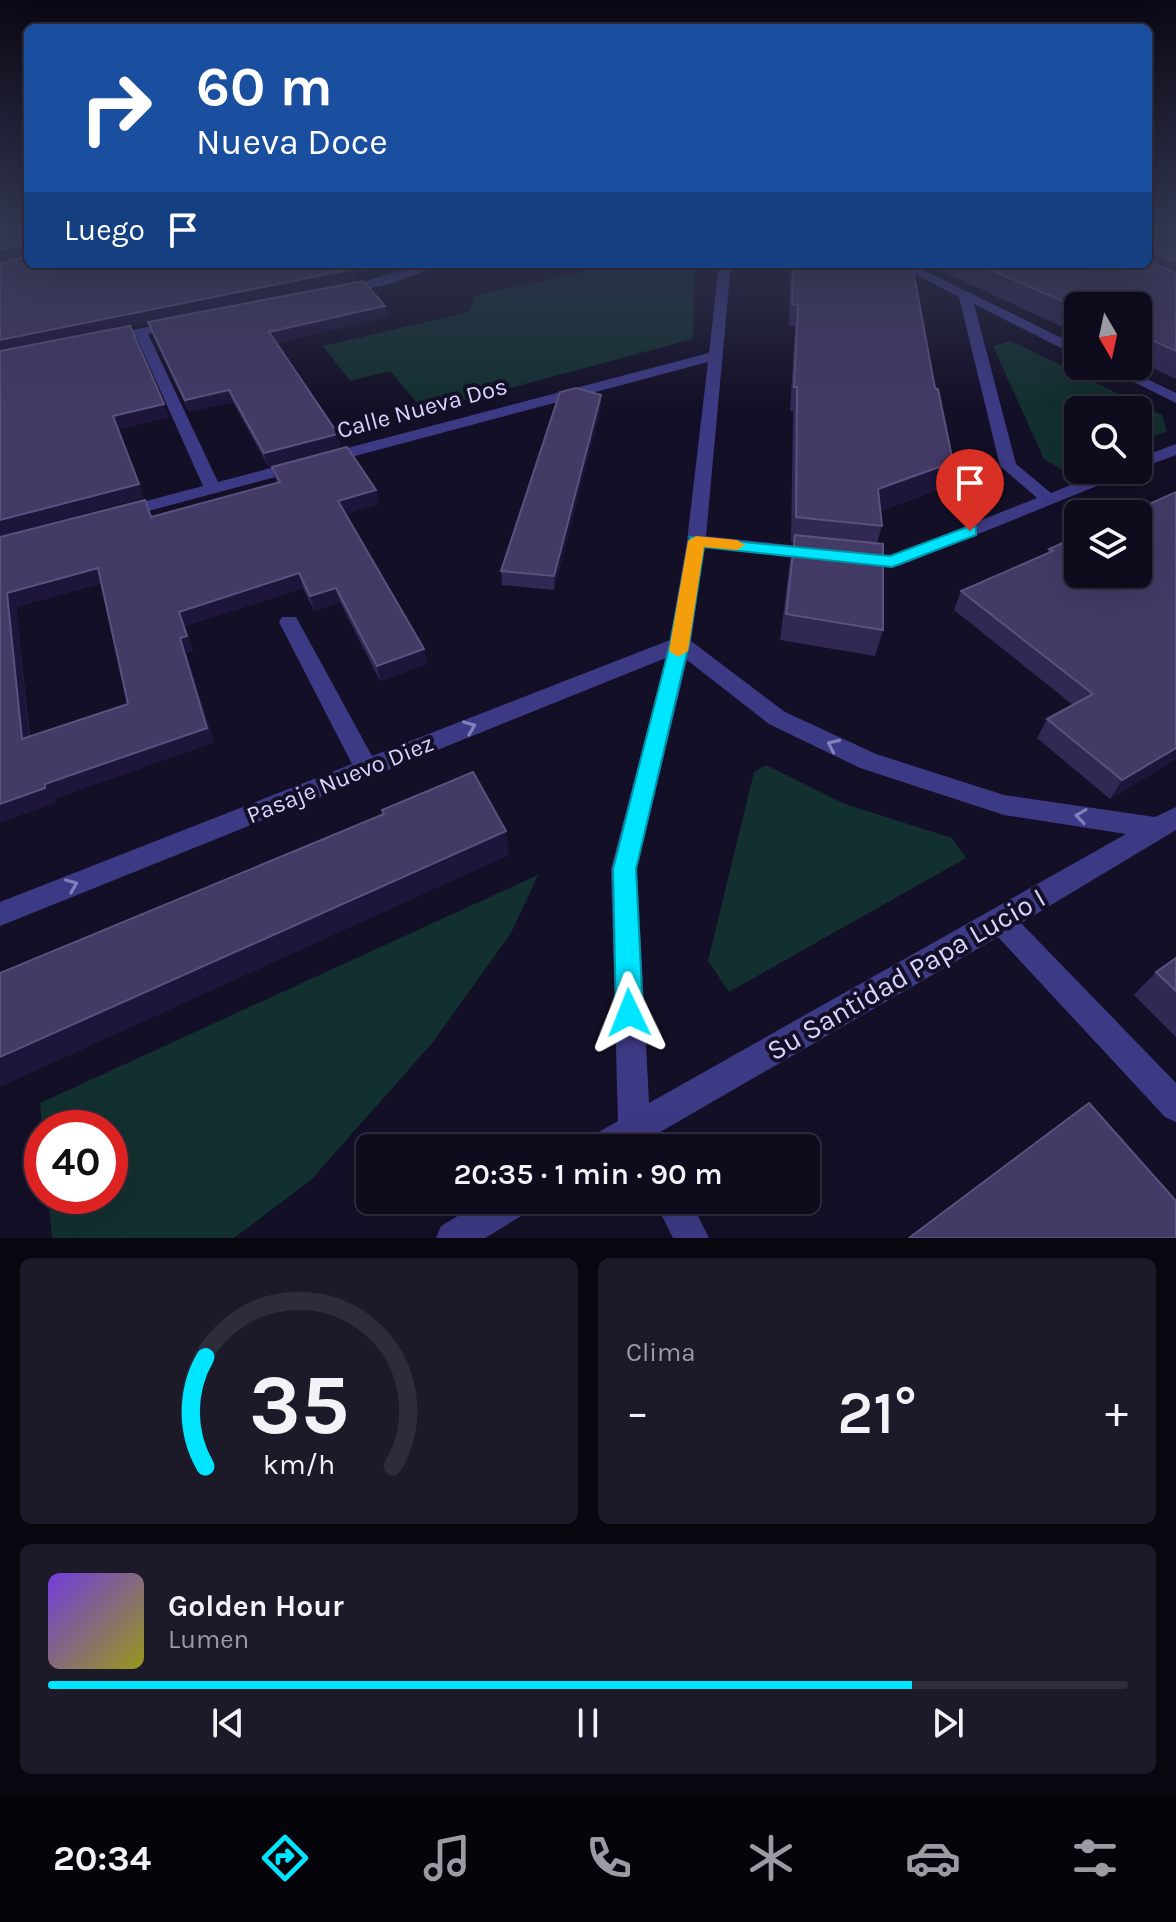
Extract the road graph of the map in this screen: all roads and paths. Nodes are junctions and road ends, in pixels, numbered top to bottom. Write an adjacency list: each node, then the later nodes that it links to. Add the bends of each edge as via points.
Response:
1 (340, 291): 4 (street)
2 (723, 291): 10 (street)
3 (956, 291): 5 (street)
4 (325, 294)
5 (965, 295): 9 (street); 17 (street, via 1008,466)
6 (187, 322): 7 (street)
7 (141, 332): 8 (street); 16 (street)
8 (94, 340)
9 (1064, 344)
10 (717, 355): 16 (street, Calle Nueva Dos); 19 (street)
11 (1137, 380): 12 (street)
12 (1176, 399)
13 (1176, 449): 14 (street)
14 (1152, 458)
15 (1088, 484): 17 (street)
16 (213, 489): 18 (street, Calle Nueva Dos)
17 (1049, 500): 19 (street, via 892,562)
18 (107, 517)
19 (696, 541): 21 (street)
20 (289, 622): 22 (street)
21 (680, 644): 22 (street, Pasaje Nuevo Diez, one-way to 21); 23 (street, one-way to 21, via 1004,805 868,761 777,718); 27 (street, via 624,869)
22 (366, 768): 24 (street, Pasaje Nuevo Diez, one-way to 22)
23 (1167, 822): 25 (street, Su Santidad Papa Lucio I)
24 (0, 914)
25 (1001, 921): 26 (street); 28 (street, Su Santidad Papa Lucio I)
26 (1176, 1106)
27 (639, 1134)
28 (646, 1134)
29 (493, 1214): 31 (street)
30 (679, 1214): 32 (street)
31 (453, 1238)
32 (692, 1238)

